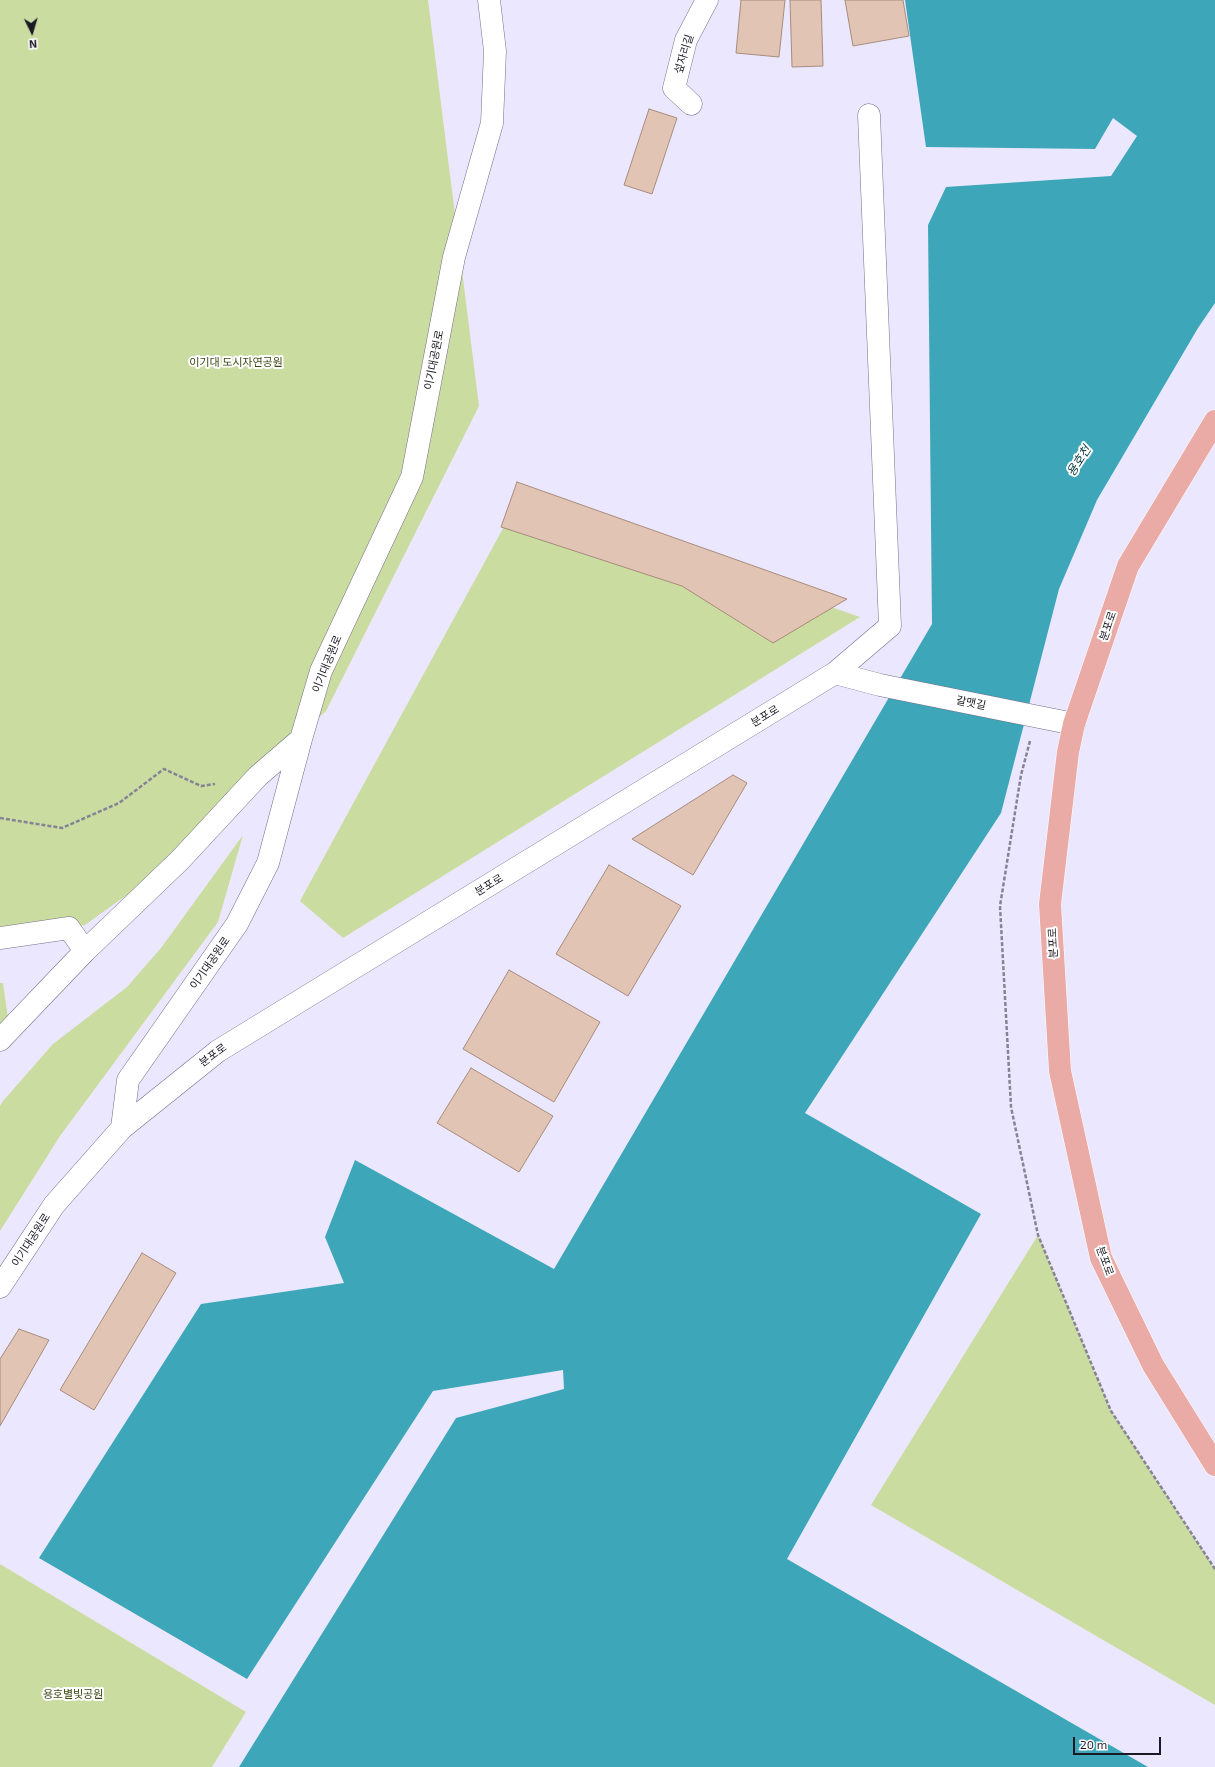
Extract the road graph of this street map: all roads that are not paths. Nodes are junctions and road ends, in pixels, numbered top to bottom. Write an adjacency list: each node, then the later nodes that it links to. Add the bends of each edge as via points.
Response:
1 (489, 0): 8 (street, 이기대공원로, via 495,51 492,123 454,257 412,477 321,671)
2 (707, 0): 3 (street, 섶자리길, via 686,40 674,88)
3 (691, 104)
4 (869, 115): 6 (street, 분포로, via 890,626)
5 (1215, 421): 7 (main road, 분포로, via 1128,566)
6 (835, 673): 7 (street, 갈맷길); 12 (street, 분포로, via 218,1050)
7 (1074, 724): 14 (main road, 분포로, via 1068,752 1050,904 1060,1071 1101,1258 1153,1365)
8 (301, 739): 10 (street, via 258,776 180,860); 12 (street, 이기대공원로, via 268,863 237,924 128,1080)
9 (0, 938): 10 (street, via 69,928)
10 (85, 951): 11 (street)
11 (0, 1040)
12 (122, 1128): 13 (street, 이기대공원로, via 54,1205)
13 (0, 1287)
14 (1215, 1465)

